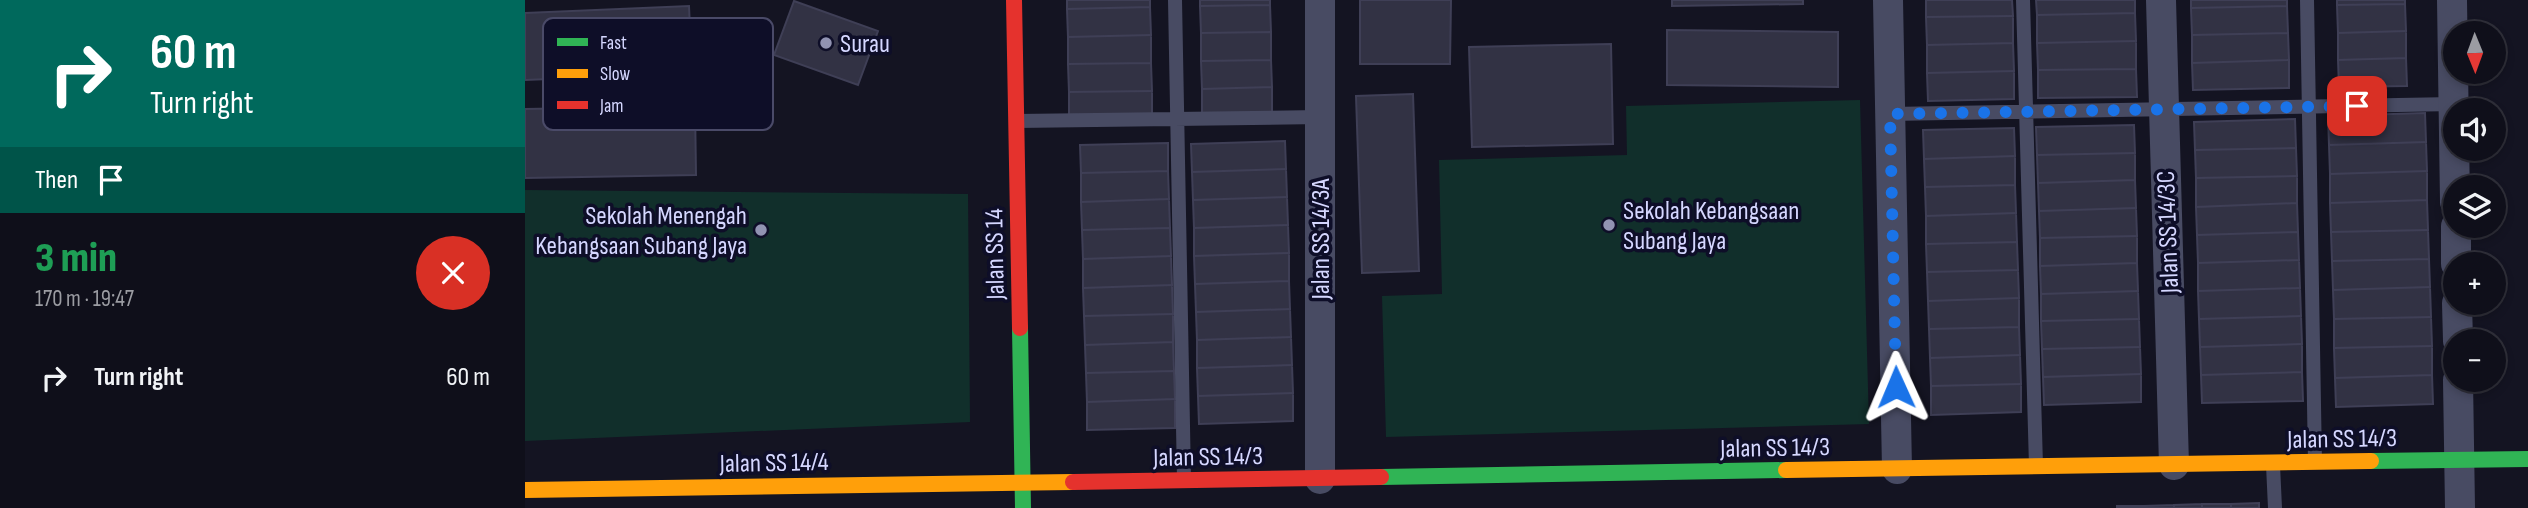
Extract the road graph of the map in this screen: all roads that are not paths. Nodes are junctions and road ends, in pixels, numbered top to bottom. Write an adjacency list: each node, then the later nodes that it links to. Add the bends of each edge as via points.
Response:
1 (1014, 0): 17 (street, Jalan SS 14)
2 (1175, 0): 16 (lane)
3 (1320, 0): 15 (street, Jalan SS 14/3A)
4 (1888, 0): 14 (street)
5 (2023, 0): 13 (lane)
6 (2161, 0): 12 (street, Jalan SS 14/3C)
7 (2307, 0): 11 (lane)
8 (2452, 0): 9 (street)
9 (2453, 98)
10 (2443, 104): 11 (lane)
11 (2309, 107): 12 (lane); 22 (lane)
12 (2164, 109): 13 (lane); 23 (street, Jalan SS 14/3C)
13 (2026, 111): 14 (lane); 24 (lane)
14 (1890, 114): 25 (street)
15 (1320, 117): 16 (lane); 26 (street, Jalan SS 14/3A)
16 (1178, 120): 17 (lane); 27 (lane)
17 (1016, 121): 28 (street, Jalan SS 14)
18 (2458, 392): 20 (street)
19 (2528, 459): 20 (street, Jalan SS 14/3)
20 (2460, 460): 22 (street, Jalan SS 14/3); 32 (street)
21 (2273, 463): 22 (street, Jalan SS 14/3); 23 (street, Jalan SS 14/3); 31 (lane)
22 (2315, 463)
23 (2174, 465): 24 (street, Jalan SS 14/3)
24 (2036, 467): 25 (street, Jalan SS 14/3)
25 (1897, 469): 26 (street, Jalan SS 14/3)
26 (1320, 479): 27 (street, Jalan SS 14/3)
27 (1184, 481): 28 (street, Jalan SS 14/3)
28 (1023, 484): 29 (street, Jalan SS 14/4, via 832,491); 30 (street, Jalan SS 14)
29 (525, 490)
30 (1023, 508)
31 (2275, 508)
32 (2461, 508)

